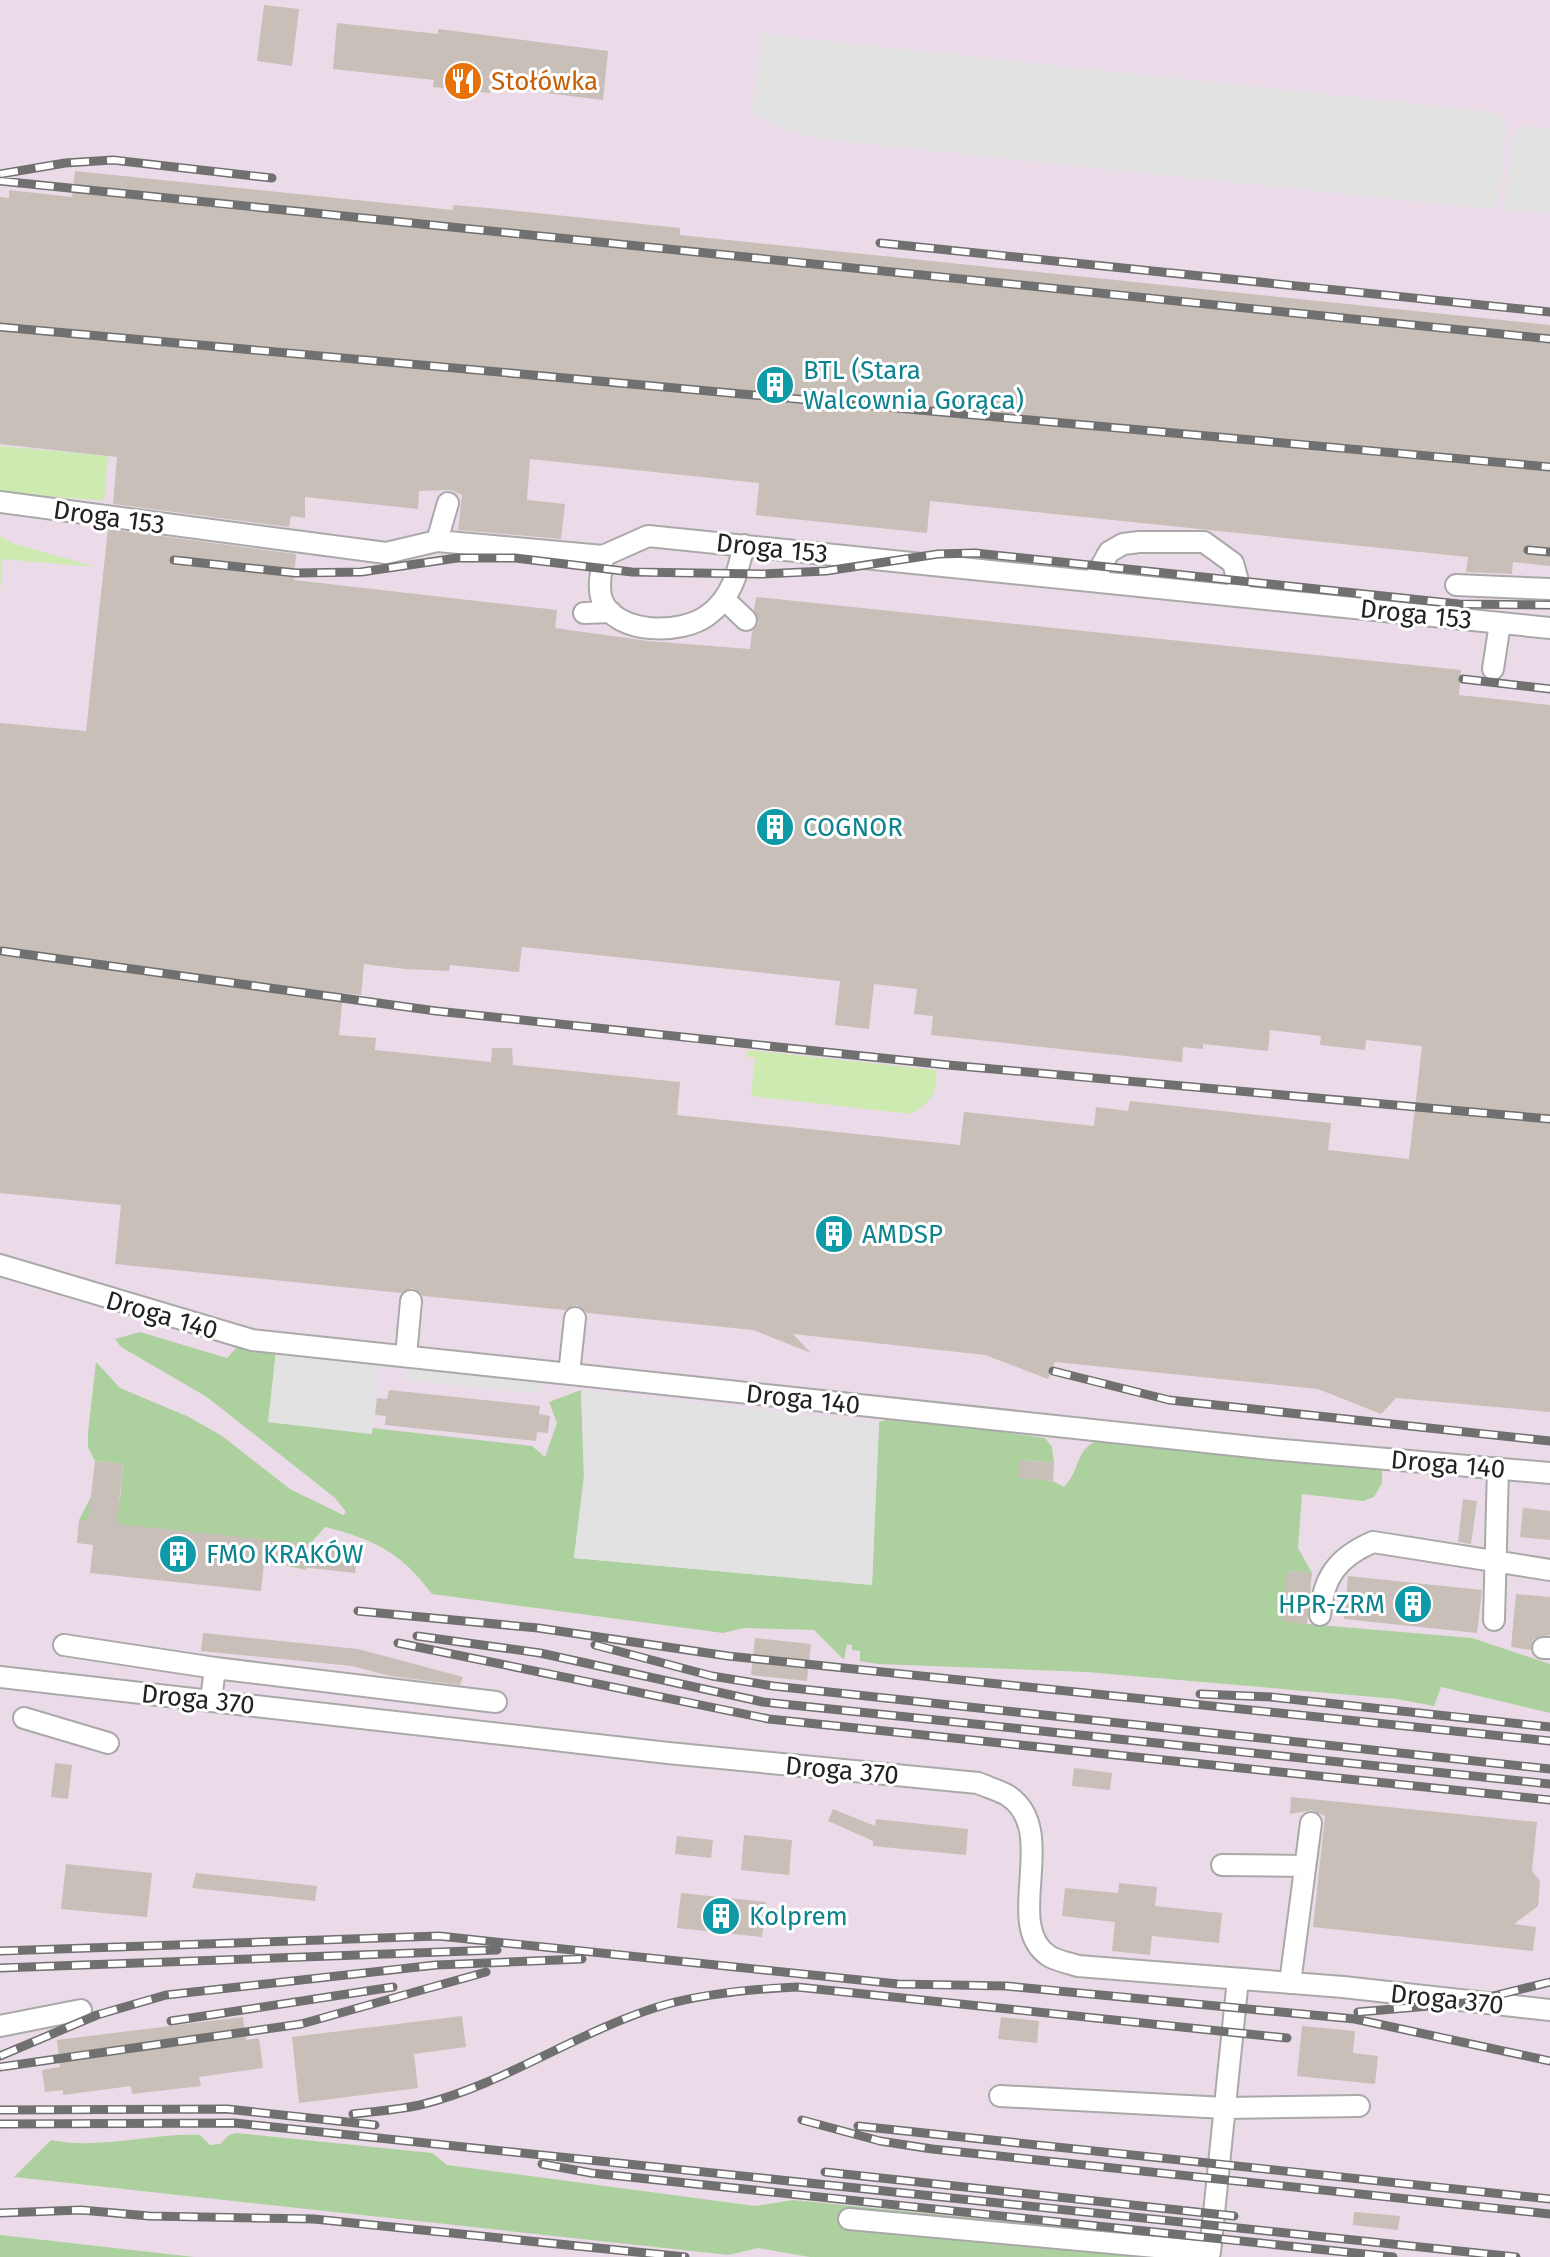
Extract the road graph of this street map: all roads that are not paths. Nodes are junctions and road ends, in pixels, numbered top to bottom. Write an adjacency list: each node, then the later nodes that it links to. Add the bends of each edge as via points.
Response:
1 (0, 502): 3 (lane, Droga 153, via 386,553)
2 (448, 503): 3 (lane)
3 (437, 541): 5 (lane, Droga 153)
4 (744, 545): 5 (lane, Droga 153, via 648,536); 6 (lane, Droga 153); 10 (lane, via 736,579)
5 (603, 556): 11 (lane, via 599,588)
6 (1093, 581): 9 (lane, Droga 153); 9 (lane, via 1100,563 1123,544 1204,542 1233,563)
7 (1456, 585): 8 (lane)
8 (1550, 589)
9 (1242, 596): 14 (lane, Droga 153)
10 (724, 599): 11 (lane, via 708,616 685,626 639,627); 13 (lane)
11 (611, 612): 12 (lane)
12 (584, 613)
13 (746, 620)
14 (1500, 623): 15 (lane, Droga 153); 16 (lane)
15 (1550, 628)
16 (1493, 669)
17 (0, 1265): 20 (lane, Droga 140, via 252,1340)
18 (411, 1301): 20 (lane)
19 (575, 1318): 21 (lane)
20 (406, 1356): 21 (lane, Droga 140)
21 (569, 1374): 22 (lane, Droga 140)
22 (1498, 1468): 23 (lane, Droga 140); 24 (lane)
23 (1550, 1473)
24 (1496, 1562): 25 (lane); 26 (lane, via 1373,1542 1350,1552 1333,1569 1322,1590); 27 (lane)
25 (1550, 1570)
26 (1320, 1615)
27 (1494, 1620)
28 (64, 1645): 29 (lane)
29 (215, 1668): 31 (lane); 32 (lane)
30 (0, 1677): 31 (lane, Droga 370)
31 (211, 1700): 38 (lane, Droga 370, via 978,1783 1009,1796 1028,1821 1029,1913 1035,1939 1048,1955 1078,1966)
32 (496, 1702)
33 (24, 1718): 34 (lane)
34 (108, 1743)
35 (1311, 1823): 37 (lane)
36 (1222, 1865): 37 (lane)
37 (1305, 1866): 39 (lane)
38 (1238, 1979): 39 (lane, Droga 370); 45 (lane)
39 (1290, 1983): 41 (lane, Droga 370)
40 (81, 2010): 42 (lane)
41 (1550, 2010)
42 (0, 2026)
43 (1000, 2096): 45 (lane)
44 (1359, 2106): 45 (lane)
45 (1225, 2108): 46 (lane, via 1210,2252)
46 (849, 2219)

